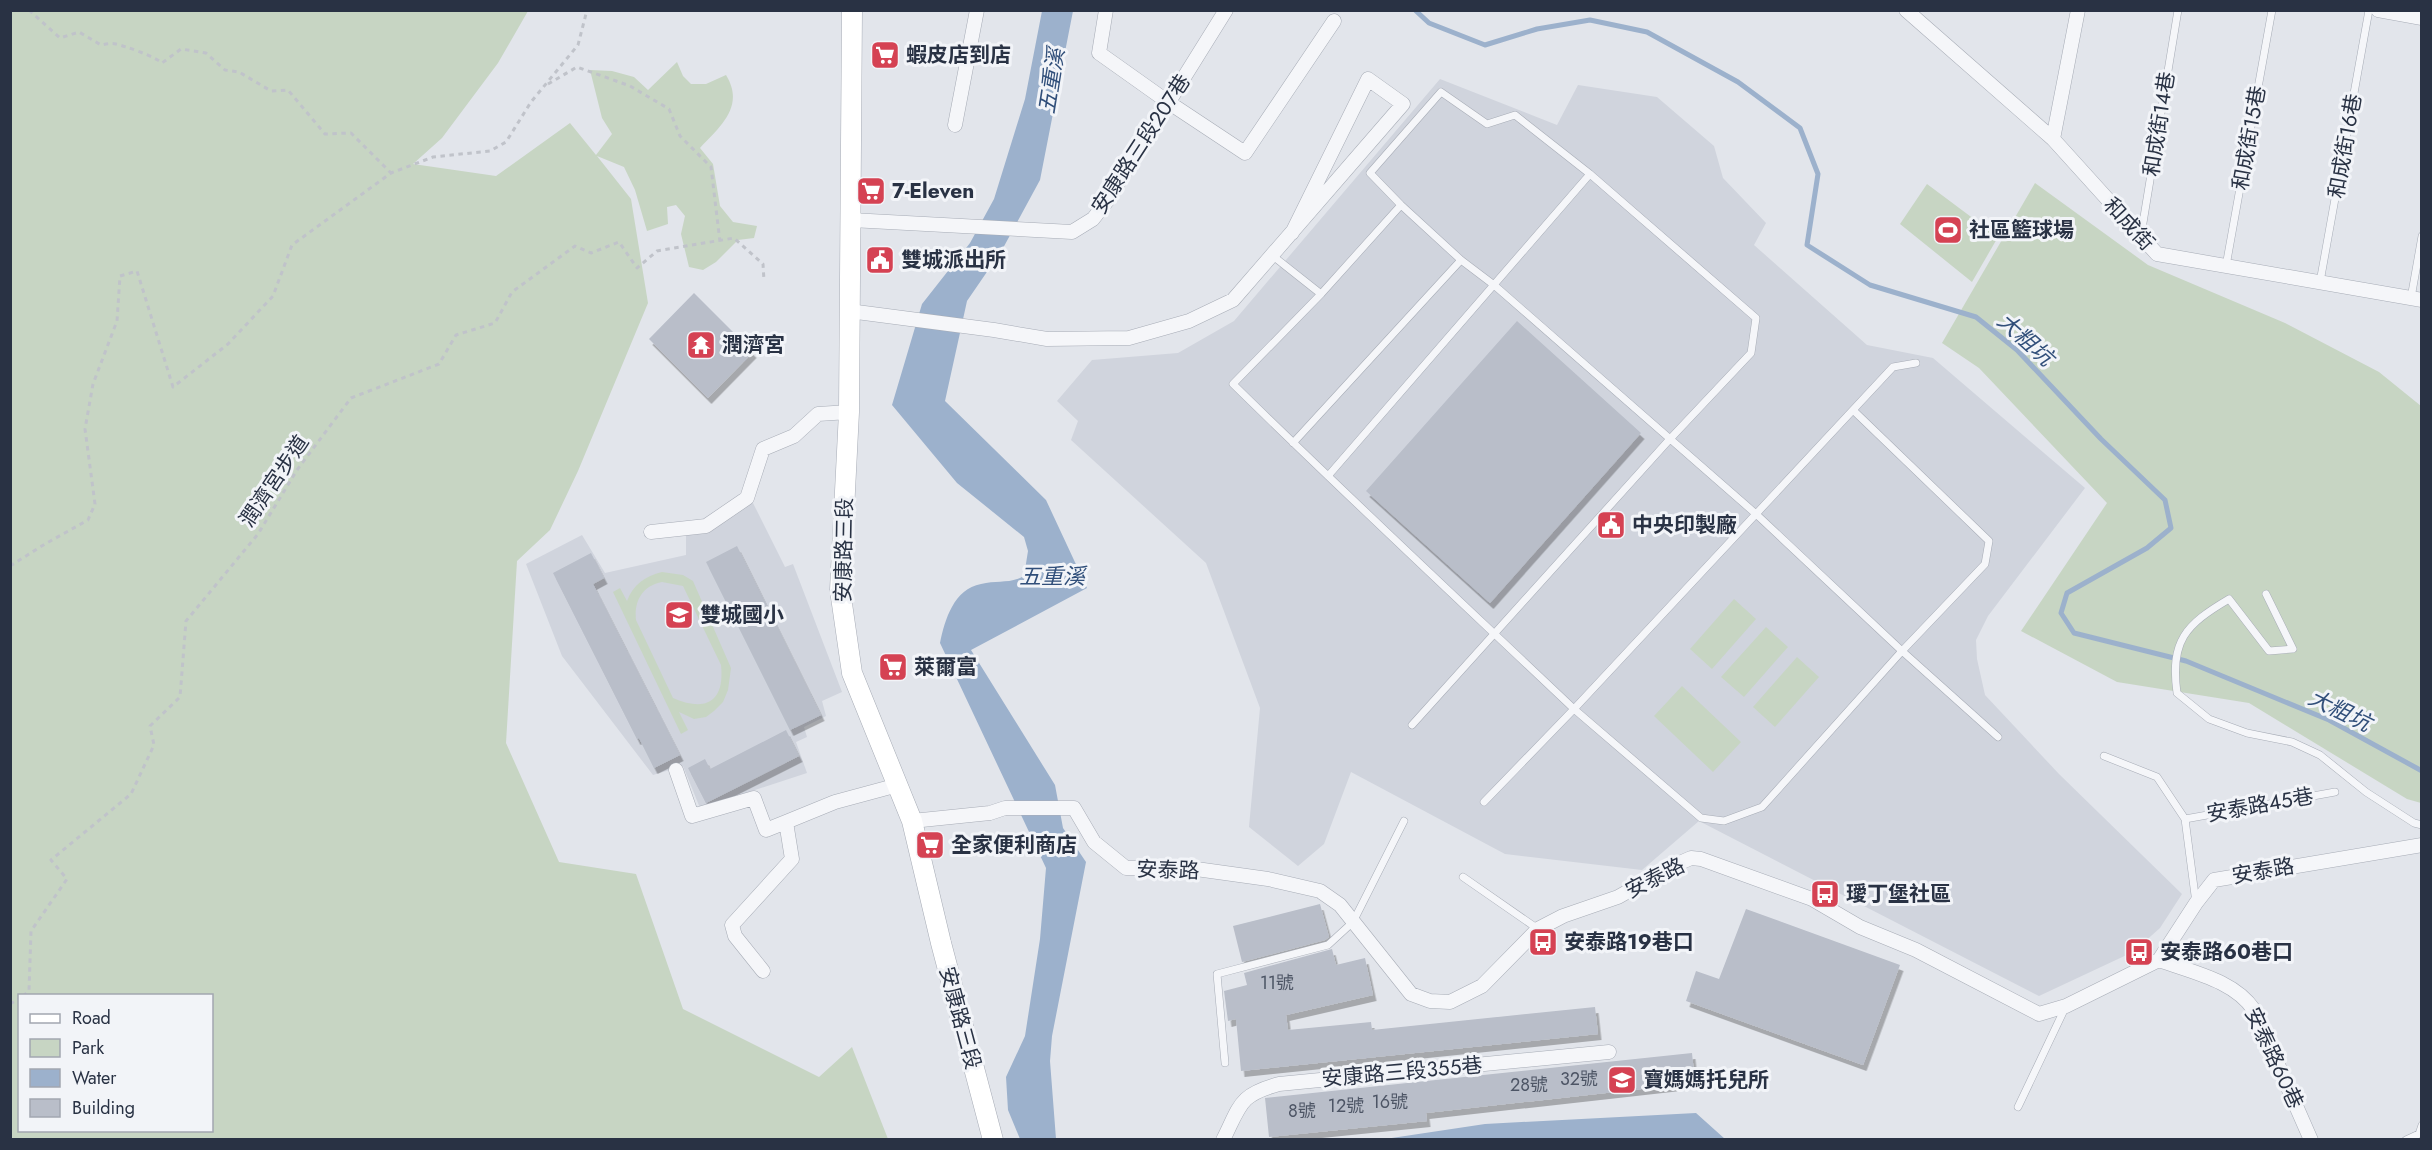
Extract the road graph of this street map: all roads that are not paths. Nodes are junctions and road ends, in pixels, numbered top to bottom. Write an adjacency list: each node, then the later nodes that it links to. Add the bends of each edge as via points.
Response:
1 (852, 10): 18 (main road, 安康路三段)
2 (977, 10): 14 (street)
3 (1226, 10): 13 (street, 安康路三段207巷)
4 (1906, 10): 15 (street, 和成街)
5 (2078, 10): 15 (street)
6 (2178, 10): 21 (lane, 和成街14巷)
7 (2272, 10): 24 (lane, 和成街15巷)
8 (2369, 10): 25 (lane, 和成街16巷)
9 (2378, 10): 11 (street)
10 (1106, 12): 13 (street, via 1099,53)
11 (2421, 18)
12 (1335, 21): 13 (street, via 1245,153)
13 (1168, 102): 18 (street, 安康路三段207巷, via 1107,201 1093,219 1072,232)
14 (955, 125)
15 (2053, 139): 21 (street, 和成街)
16 (1590, 174): 17 (lane, via 1515,115 1487,124 1441,92 1370,173); 26 (lane); 33 (lane, via 1756,318 1750,353)
17 (1401, 205): 23 (lane); 27 (lane)
18 (851, 220): 29 (main road, 安康路三段)
19 (1292, 233): 19 (street, via 1403,104 1368,79 1312,192); 22 (street)
20 (2421, 236): 28 (lane)
21 (2141, 238): 24 (street, 和成街, via 2157,254)
22 (1273, 256): 27 (lane); 29 (street, via 1233,300 1189,321 1129,338 1047,339)
23 (1461, 260): 26 (lane); 34 (lane)
24 (2226, 266): 25 (street, 和成街)
25 (2320, 282): 28 (street, 和成街)
26 (1494, 285): 33 (lane); 35 (lane)
27 (1321, 294): 34 (lane, via 1233,384)
28 (2416, 299)
29 (849, 311): 32 (main road, 安康路三段)
30 (1916, 363): 31 (lane, via 1893,367)
31 (1854, 411): 36 (lane); 40 (lane, via 1989,541 1985,564)
32 (849, 412): 37 (street, via 818,414 794,436 763,449 747,498 706,526); 46 (main road, 安康路三段, via 840,590 852,673)
33 (1669, 440): 36 (lane); 39 (lane)
34 (1293, 443): 35 (lane)
35 (1328, 476): 39 (lane)
36 (1756, 514): 40 (lane); 41 (lane)
37 (651, 532)
38 (2266, 594): 53 (lane, via 2293,649 2269,651 2229,599 2189,630 2177,647 2177,693 2209,719 2247,733 2292,742 2320,755 2366,792)
39 (1494, 633): 41 (lane); 42 (lane)
40 (1902, 651): 41 (lane, via 1762,807 1724,821 1701,818); 43 (lane)
41 (1574, 709): 48 (lane)
42 (1412, 725)
43 (1998, 737)
44 (2104, 756): 49 (lane, 安泰路45巷, via 2157,777)
45 (676, 770): 52 (street, via 692,816 754,798 766,830)
46 (898, 785): 50 (main road, 安康路三段); 52 (street, via 835,802)
47 (2335, 792): 49 (lane, 安泰路45巷)
48 (1484, 802)
49 (2185, 819): 56 (lane, 安泰路45巷)
50 (912, 821): 57 (street, 安泰路, via 1005,808 1074,808 1094,842 1126,868 1189,868 1309,888 1340,905); 66 (main road, 安康路三段)
51 (1404, 821): 57 (lane)
52 (786, 822): 60 (street, via 792,859 732,925 735,936)
53 (2421, 825)
54 (2421, 845): 56 (street, 安泰路, via 2214,880)
55 (1463, 877): 58 (lane)
56 (2196, 903): 59 (street, 安泰路)
57 (1353, 922): 58 (street, 安泰路, via 1411,994 1430,1001 1450,1002 1482,986); 63 (lane, via 1328,945 1217,974)
58 (1538, 929): 61 (street, 安泰路, via 1618,897 1691,858 1701,859 1812,899 1860,927 1916,950 2039,1014)
59 (2159, 960): 61 (street, 安泰路); 68 (street, 安泰路60巷, via 2227,986 2246,998)
60 (763, 971)
61 (2066, 1006): 64 (lane)
62 (1609, 1052): 67 (street, 安康路三段355巷, via 1279,1084 1244,1098)
63 (1225, 1063)
64 (2018, 1107)
65 (2421, 1125): 69 (lane, via 2419,1134)
66 (993, 1140)
67 (1223, 1140)
68 (2311, 1140)
69 (2406, 1140)

